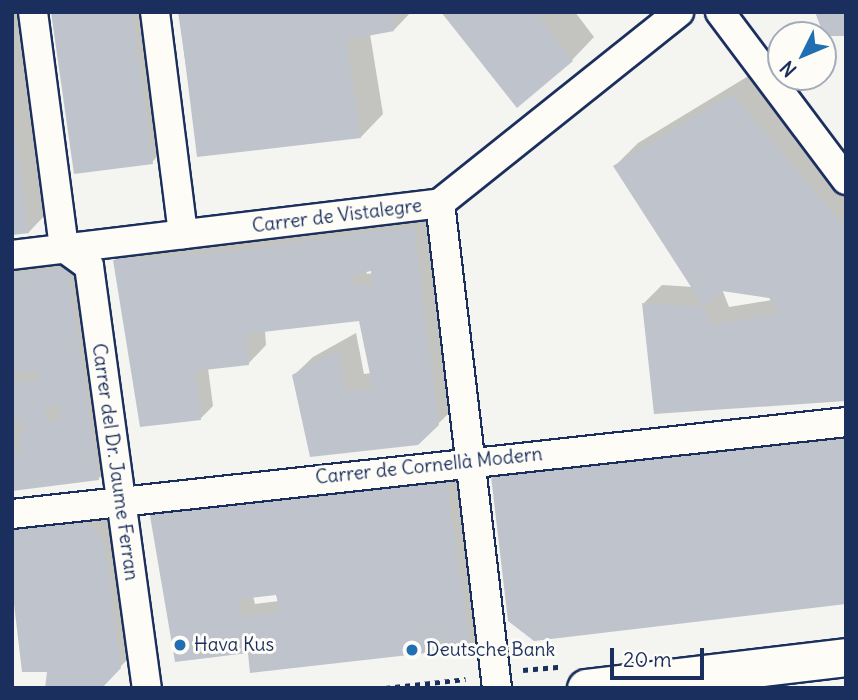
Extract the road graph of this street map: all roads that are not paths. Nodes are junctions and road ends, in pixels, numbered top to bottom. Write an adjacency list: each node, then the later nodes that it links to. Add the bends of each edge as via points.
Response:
1 (33, 12): 8 (street)
2 (155, 12): 7 (street)
3 (680, 12): 6 (street, Carrer de Vistalegre)
4 (720, 12): 5 (street)
5 (846, 180)
6 (440, 204): 7 (street, Carrer de Vistalegre); 11 (street)
7 (183, 234): 8 (street, Carrer de Vistalegre)
8 (64, 248): 9 (street, Carrer de Vistalegre); 12 (street, Carrer del Dr. Jaume Ferran, via 89,266)
9 (12, 255)
10 (846, 422): 11 (street, Carrer de Cornellà Modern)
11 (470, 460): 12 (street, Carrer de Cornellà Modern); 16 (street)
12 (119, 502): 13 (street, Carrer de Cornellà Modern); 15 (street, Carrer del Dr. Jaume Ferran)
13 (12, 514)
14 (846, 657): 17 (street)
15 (147, 688)
16 (497, 688)
17 (586, 688)

